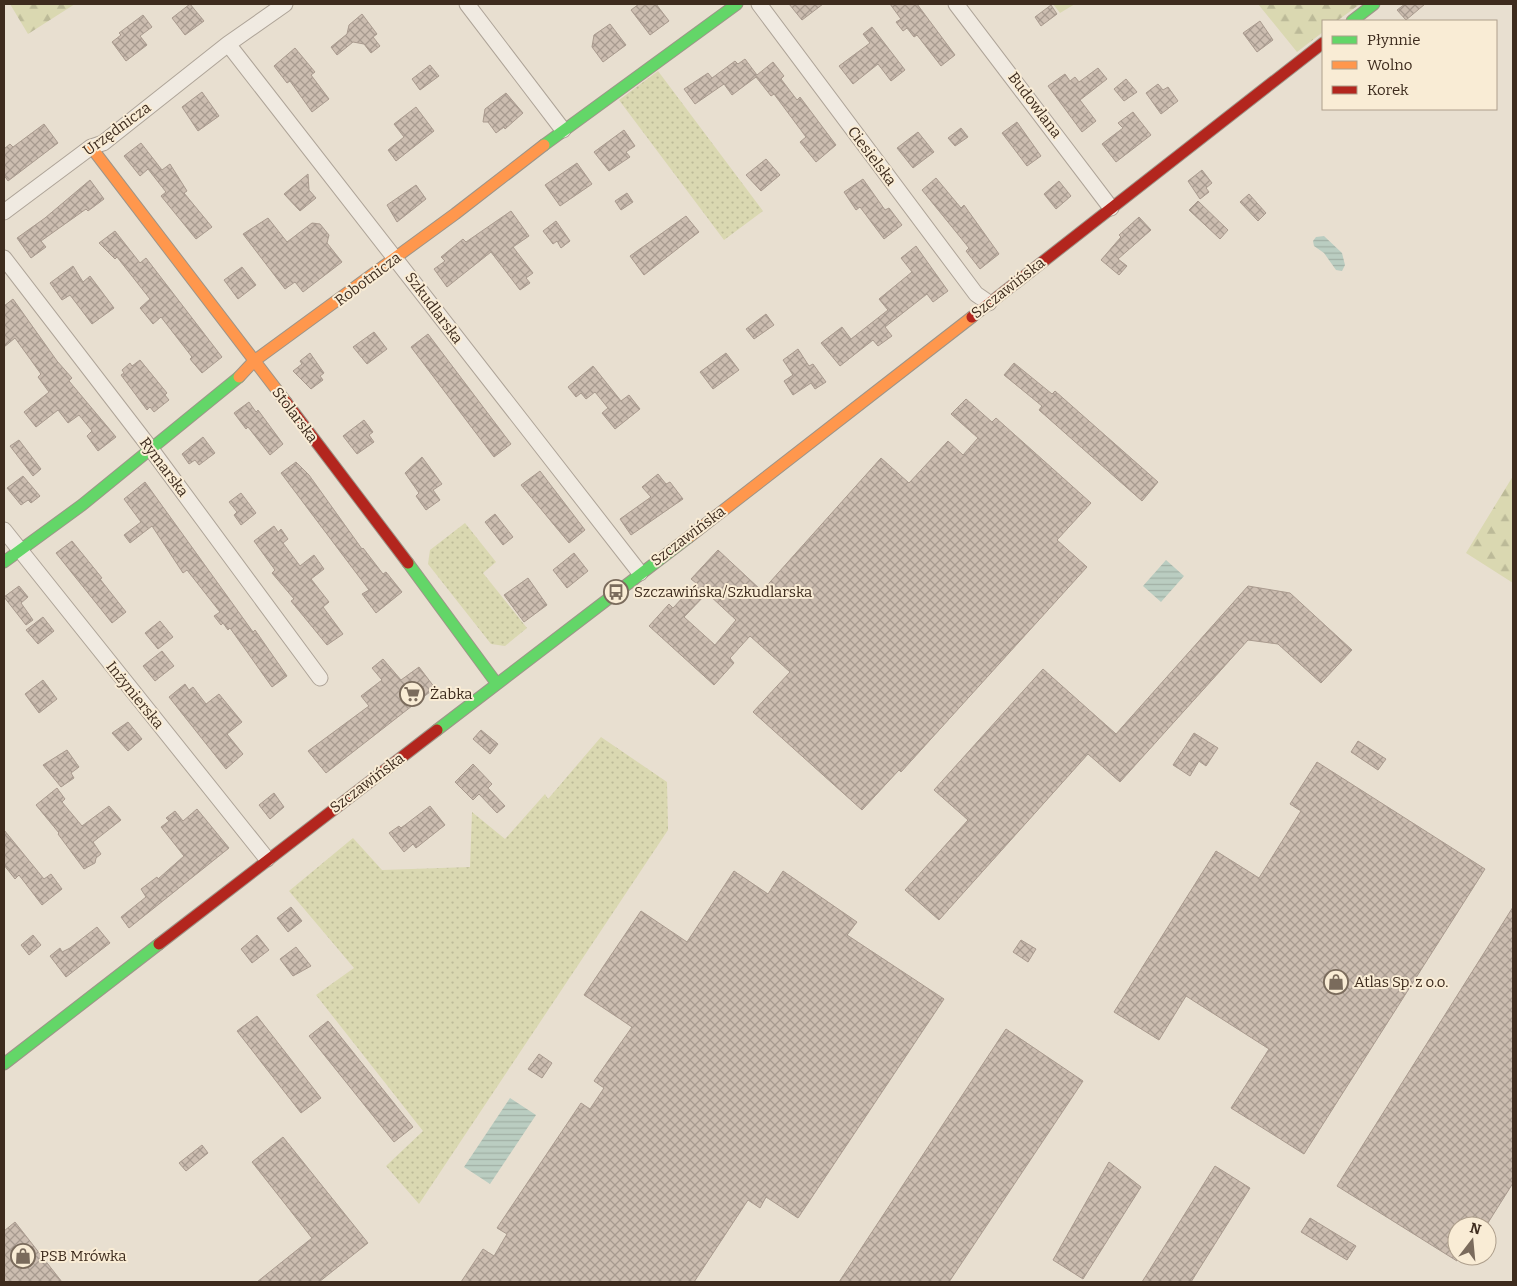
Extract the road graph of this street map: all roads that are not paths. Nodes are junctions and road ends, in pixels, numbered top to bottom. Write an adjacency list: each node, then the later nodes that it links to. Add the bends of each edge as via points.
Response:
1 (285, 4): 8 (street, Urzędnicza)
2 (466, 4): 10 (street)
3 (737, 4): 10 (street, Robotnicza)
4 (759, 4): 16 (street, Ciesielska, via 976,294)
5 (956, 4): 12 (street, Budowlana)
6 (1374, 4): 7 (street)
7 (1353, 20)
8 (228, 44): 11 (street, Urzędnicza, via 103,142); 15 (street, Szkudlarska)
9 (1322, 44): 12 (street, Szczawińska)
10 (563, 130): 15 (street, Robotnicza)
11 (91, 147): 13 (street, Urzędnicza); 17 (street, Stolarska)
12 (1112, 208): 16 (street, Szczawińska)
13 (4, 212)
14 (4, 258): 18 (street, Rymarska)
15 (396, 258): 17 (street, Robotnicza); 22 (street, Szkudlarska)
16 (989, 303): 22 (street, Szczawińska)
17 (254, 361): 18 (street, Robotnicza); 24 (street, Stolarska)
18 (151, 449): 20 (street, Robotnicza, via 82,505); 23 (street, Rymarska)
19 (4, 530): 20 (street, Inżynierska)
20 (19, 550): 21 (street, Robotnicza); 25 (street, Inżynierska)
21 (4, 562)
22 (640, 573): 24 (street, Szczawińska)
23 (320, 678)
24 (497, 684): 25 (street, Szczawińska)
25 (268, 859): 26 (street, Szczawińska)
26 (4, 1064)

